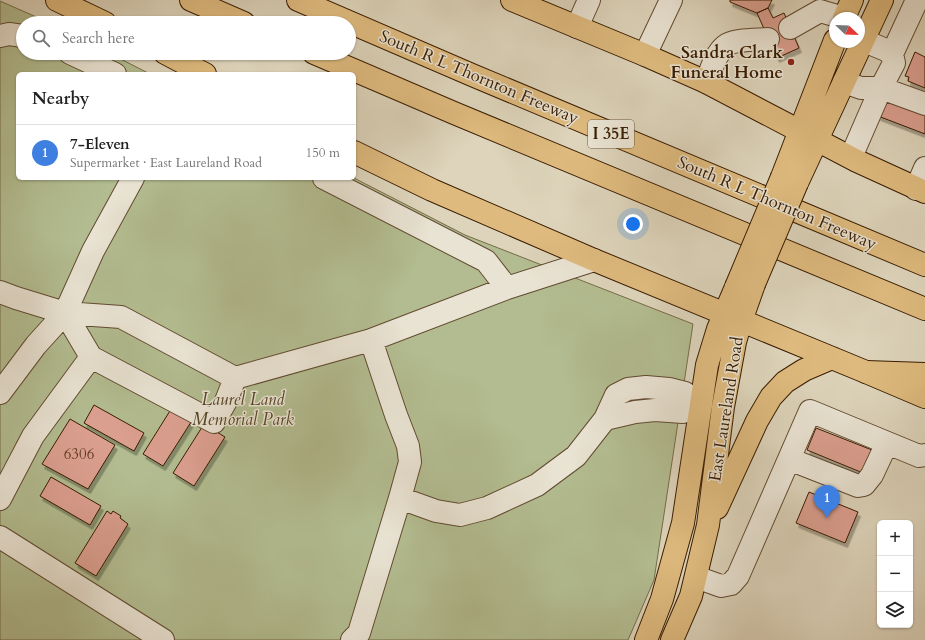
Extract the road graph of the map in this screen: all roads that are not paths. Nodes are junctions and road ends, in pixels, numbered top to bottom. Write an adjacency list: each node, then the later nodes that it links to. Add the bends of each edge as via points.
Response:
1 (57, 0): 13 (main road)
2 (190, 0): 14 (main road)
3 (298, 0): 15 (main road, South R L Thornton Freeway / I 35E)
4 (512, 0): 10 (main road)
5 (670, 0): 27 (lane)
6 (852, 0): 11 (main road)
7 (882, 0): 19 (main road)
8 (917, 0): 26 (lane)
9 (588, 2): 17 (lane)
10 (541, 6): 17 (main road)
11 (847, 12)
12 (829, 14): 18 (lane, via 820,11)
13 (90, 16)
14 (228, 16)
15 (335, 16)
16 (356, 25): 45 (main road, South R L Thornton Freeway / I 35E)
17 (577, 27): 27 (main road)
18 (790, 28)
19 (865, 34)
20 (16, 35): 21 (lane)
21 (0, 36)
22 (768, 39): 33 (lane, via 726,45 719,52)
23 (865, 41): 26 (lane)
24 (833, 48): 37 (main road)
25 (859, 48): 34 (main road)
26 (892, 54): 35 (lane, via 894,63)
27 (645, 55): 33 (main road)
28 (85, 60): 31 (lane)
29 (178, 60): 32 (main road)
30 (330, 60): 48 (main road, I 35E)
31 (111, 72)
32 (201, 72)
33 (706, 82): 37 (main road)
34 (844, 82): 35 (lane, via 861,88); 37 (main road)
35 (881, 88): 36 (lane); 39 (lane)
36 (925, 104)
37 (809, 135): 39 (main road); 50 (main road, East Laureland Road, bridge)
38 (356, 153): 44 (main road, via 432,190)
39 (851, 158): 43 (main road)
40 (925, 168): 43 (lane)
41 (132, 180): 49 (lane, via 93,251)
42 (328, 180): 46 (lane, via 486,261)
43 (921, 191)
44 (594, 260): 46 (lane); 50 (main road)
45 (925, 264)
46 (507, 288): 51 (lane)
47 (0, 292): 49 (lane)
48 (925, 309)
49 (64, 313): 52 (lane); 56 (lane, via 121,317); 57 (lane)
50 (732, 317): 53 (main road); 59 (main road, East Laureland Road, via 716,335); 60 (main road, East Laureland Road, via 735,342)
51 (371, 340): 56 (lane); 64 (lane, via 408,446 410,462)
52 (91, 357): 56 (lane, via 214,422); 65 (lane, via 33,436)
53 (832, 358): 54 (main road); 66 (main road, via 785,382 771,397)
54 (866, 372): 55 (main road); 58 (main road)
55 (925, 374)
56 (235, 378)
57 (0, 393)
58 (925, 397)
59 (700, 404): 60 (main road); 64 (lane, via 683,412 655,410 605,419 576,456 543,481 487,508 460,516 436,511); 71 (main road, East Laureland Road, via 683,523 662,599)
60 (723, 407): 66 (main road, East Laureland Road)
61 (887, 443): 62 (lane, via 919,456); 63 (lane, via 864,486 858,486); 63 (lane, via 810,411)
62 (925, 455)
63 (789, 459): 68 (lane, via 738,576 731,584 721,586)
64 (400, 498): 70 (lane, via 359,633)
65 (0, 499)
66 (708, 525): 68 (main road, East Laureland Road)
67 (0, 536): 69 (lane)
68 (696, 577): 72 (main road, East Laureland Road, via 691,596)
69 (163, 640)
70 (352, 640)
71 (646, 640)
72 (672, 640)

